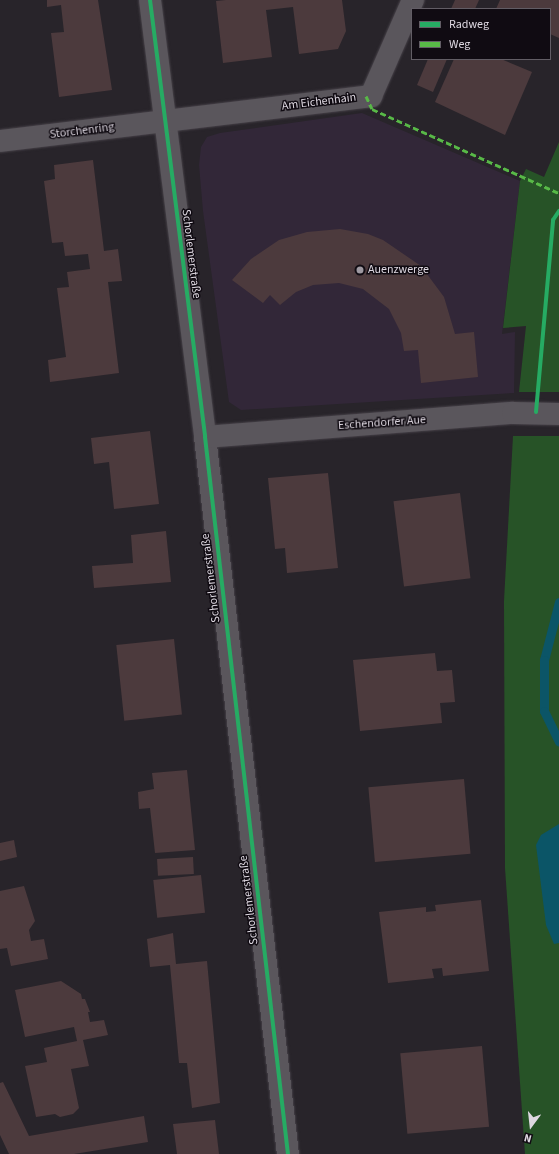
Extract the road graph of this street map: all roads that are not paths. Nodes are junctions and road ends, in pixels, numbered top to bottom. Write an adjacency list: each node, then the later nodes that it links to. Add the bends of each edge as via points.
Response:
1 (150, 0): 3 (street, Schorlemerstraße)
2 (413, 0): 3 (street, Am Eichenhain, via 371,96)
3 (164, 121): 4 (street, Storchenring); 6 (street, Schorlemerstraße)
4 (0, 141)
5 (559, 414): 6 (street, Eschendorfer Aue, via 505,414)
6 (205, 437): 7 (street, Schorlemerstraße)
7 (288, 1154)

